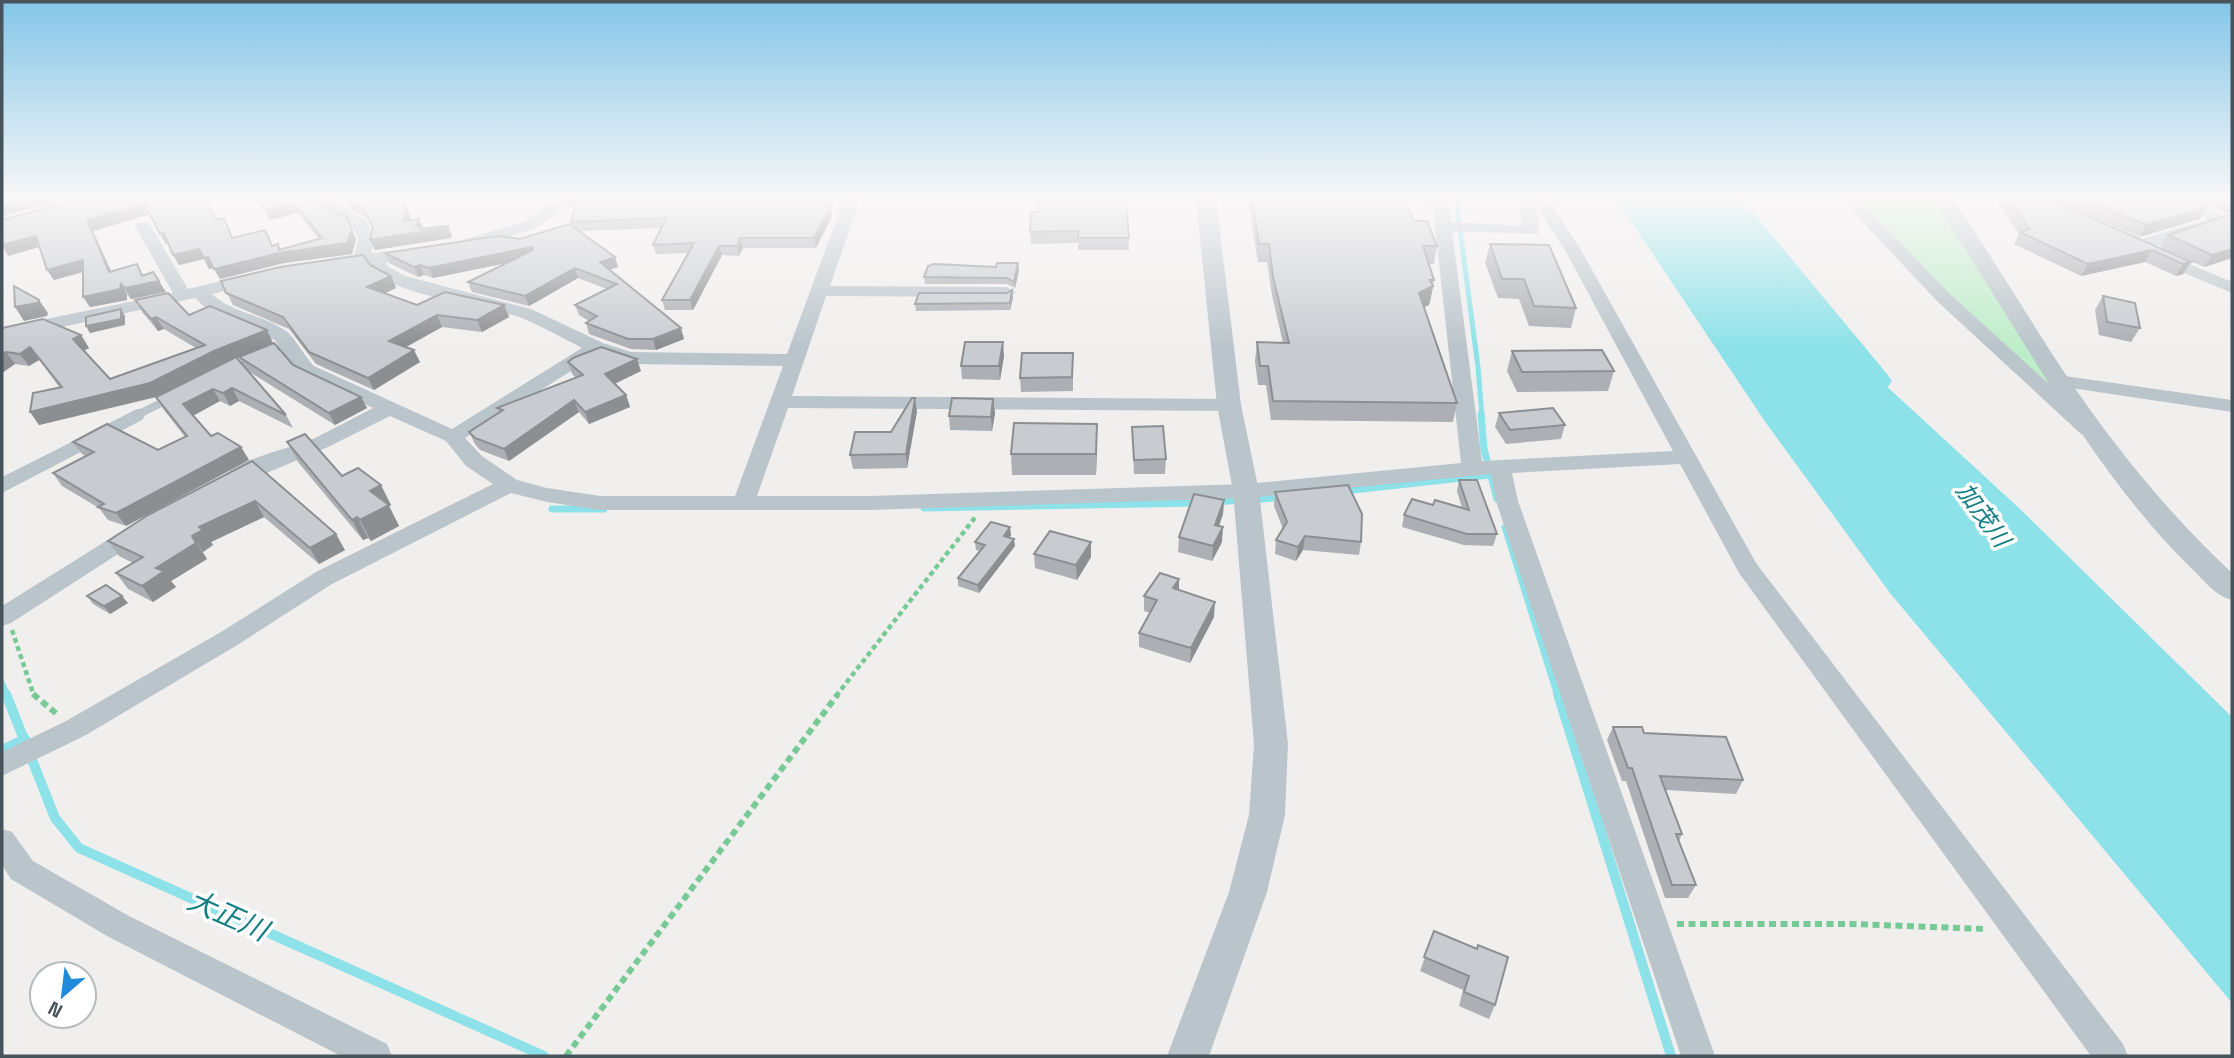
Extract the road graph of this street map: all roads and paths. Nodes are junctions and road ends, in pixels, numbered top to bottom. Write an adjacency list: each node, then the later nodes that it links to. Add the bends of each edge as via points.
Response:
1 (159, 248): 17 (street)
2 (367, 248): 11 (street)
3 (835, 248): 15 (street)
4 (1210, 248): 24 (street)
5 (1447, 248): 32 (street)
6 (1572, 248): 30 (street)
7 (1894, 248): 29 (street)
8 (1976, 248): 21 (street)
9 (2142, 248): 14 (street)
10 (435, 250): 11 (street)
11 (368, 258): 12 (street); 19 (street, via 399,280 525,313)
12 (324, 264)
13 (265, 276): 17 (street)
14 (2232, 288)
15 (820, 291): 16 (street); 20 (street)
16 (1007, 292)
17 (191, 294): 18 (street); 26 (street, via 282,336 283,346 307,370)
18 (2, 334)
19 (596, 347): 20 (street, via 629,358); 28 (street)
20 (796, 360): 23 (street)
21 (2058, 381): 25 (street); 29 (street)
22 (185, 390): 27 (lane)
23 (782, 402): 24 (street); 38 (street)
24 (1229, 405): 36 (street)
25 (2232, 406)
26 (389, 408): 28 (street); 35 (street)
27 (135, 416): 34 (street)
28 (453, 437): 33 (street, via 474,461)
29 (2106, 446): 40 (street, via 2186,546)
30 (1688, 457): 31 (street); 46 (street, via 1747,567)
31 (1500, 466): 32 (street); 45 (street, via 1507,501)
32 (1472, 468): 36 (street)
33 (509, 485): 38 (street, via 600,503); 42 (street, via 324,578)
34 (2, 486)
35 (218, 487)
36 (1246, 491): 37 (street); 49 (street, via 1271,744 1267,815 1248,892)
37 (985, 499): 38 (street); 48 (path, via 974,520 914,593)
38 (744, 502)
39 (160, 518): 41 (street)
40 (2232, 590)
41 (5, 615): 42 (path, via 34,697)
42 (76, 728): 43 (street)
43 (2, 765)
44 (2, 841): 47 (street, via 23,870 118,926)
45 (1653, 924): 46 (path); 50 (street)
46 (2015, 930): 51 (street)
47 (374, 1056)
48 (566, 1056)
49 (1188, 1056)
50 (1698, 1056)
51 (2110, 1056)

